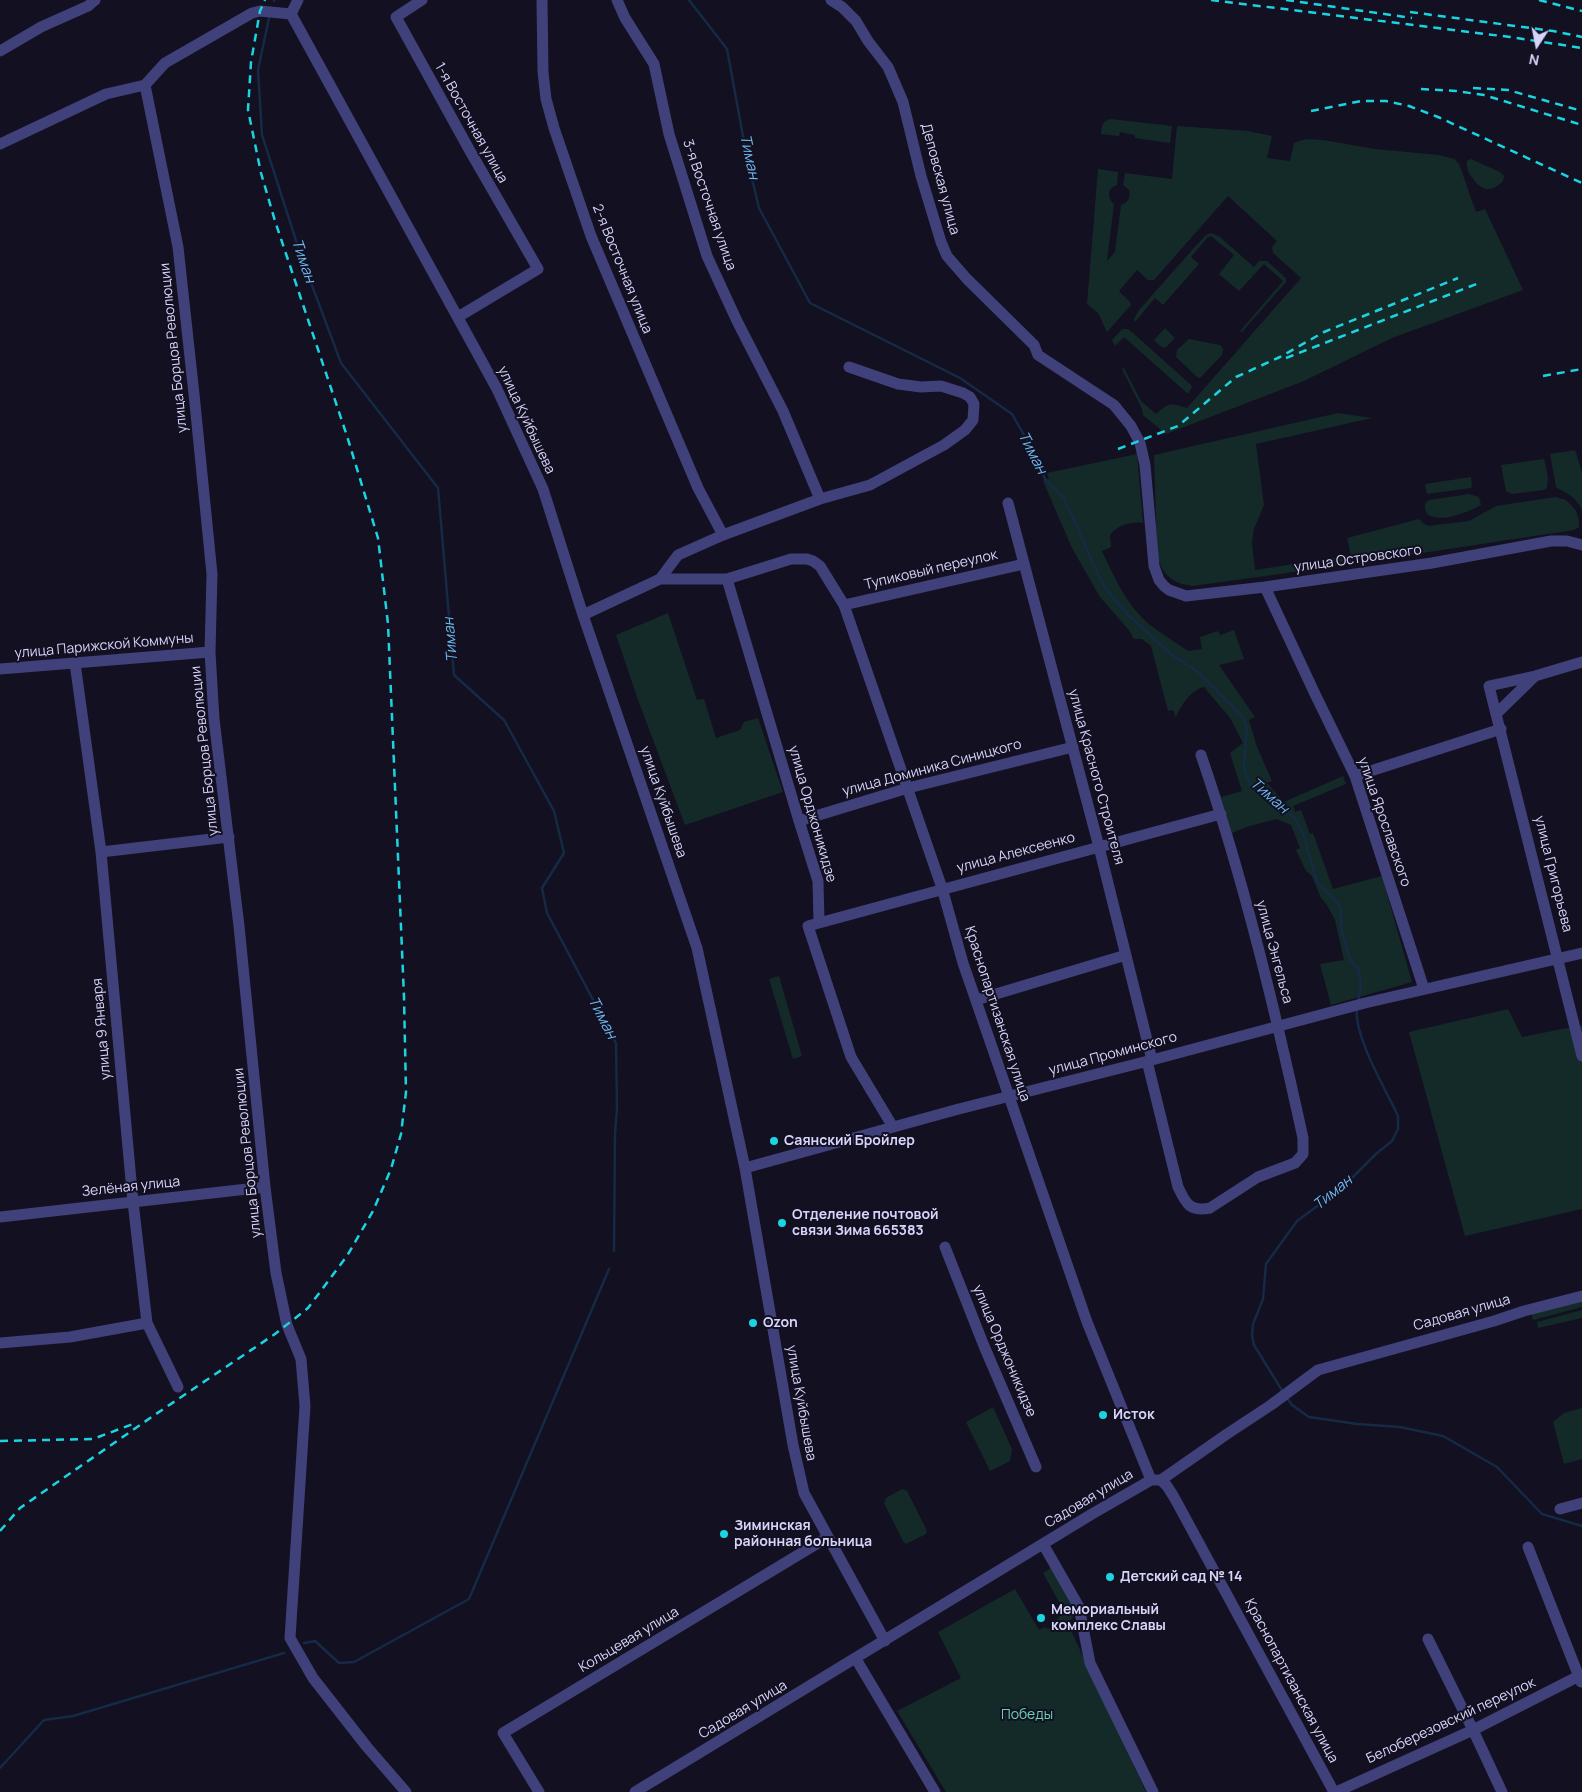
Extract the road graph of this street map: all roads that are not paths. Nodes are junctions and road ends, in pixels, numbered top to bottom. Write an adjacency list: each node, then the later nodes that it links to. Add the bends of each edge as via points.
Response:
1 (95, 0): 8 (street)
2 (298, 0): 7 (street)
3 (422, 0): 11 (street, 1-я Восточная улица, via 396,17 538,269)
4 (542, 0): 15 (street, 2-я Восточная улица, via 543,72 554,128 595,245 694,479)
5 (617, 0): 13 (street, 3-я Восточная улица, via 654,64 669,134 707,256 783,411)
6 (831, 0): 18 (street, Деповская улица, via 856,22 888,67 903,102 921,176 948,256 1034,345 1038,354 1114,404 1131,426 1144,465)
7 (291, 14): 9 (street, via 252,13 165,64); 11 (street, улица Куйбышева)
8 (0, 51)
9 (144, 85): 10 (street, via 106,94); 24 (street, улица Борцов Революции, via 178,247 212,574)
10 (0, 144)
11 (458, 316): 23 (street, улица Куйбышева, via 497,389 543,489)
12 (849, 367): 13 (street, via 898,384 941,386 963,393 974,404 974,417 965,430 944,445 870,485)
13 (820, 499): 15 (street)
14 (1008, 503): 17 (street, улица Красного Строителя)
15 (723, 536): 19 (street, via 678,554)
16 (1581, 544): 21 (street, улица Островского, via 1551,541 1432,563)
17 (1024, 564): 22 (street, Тупиковый переулок); 31 (street, улица Красного Строителя)
18 (1154, 566): 21 (street, улица Островского, via 1164,586 1186,596)
19 (660, 578): 20 (street); 23 (street)
20 (727, 578): 22 (street, Краснопартизанская улица, via 791,559 813,561 825,573); 36 (street, улица Орджоникидзе)
21 (1266, 587): 33 (street, улица Ярославского)
22 (844, 605): 34 (street, Краснопартизанская улица)
23 (583, 615): 52 (street, улица Куйбышева, via 696,948)
24 (210, 652): 26 (street, улица Парижской Коммуны); 37 (street, улица Борцов Революции, via 214,718)
25 (1582, 662): 28 (street)
26 (75, 663): 27 (street, улица Парижской Коммуны); 39 (street, улица 9 Января)
27 (0, 670)
28 (1535, 676): 29 (street); 29 (street, улица Григорьева, via 1489,686)
29 (1496, 714): 30 (street, улица Григорьева)
30 (1501, 730): 33 (street); 44 (street, улица Григорьева)
31 (1073, 747): 34 (street, улица Доминика Синицкого); 38 (street, улица Красного Строителя)
32 (1201, 756): 35 (street, улица Энгельса)
33 (1355, 776): 45 (street, улица Ярославского)
34 (908, 788): 36 (street, улица Доминика Синицкого); 40 (street, Краснопартизанская улица)
35 (1221, 814): 38 (street, улица Алексеенко); 47 (street, улица Энгельса)
36 (799, 821): 41 (street, улица Орджоникидзе, via 818,881)
37 (229, 838): 39 (street); 53 (street, улица Борцов Революции)
38 (1100, 846): 40 (street, улица Алексеенко); 43 (street, улица Красного Строителя)
39 (101, 852): 54 (street, улица 9 Января)
40 (942, 888): 41 (street, улица Алексеенко); 46 (street, Краснопартизанская улица)
41 (819, 923): 51 (street, улица Орджоникидзе, via 808,926 851,1057)
42 (1582, 953): 44 (street)
43 (1126, 955): 46 (street); 49 (street, улица Красного Строителя)
44 (1559, 958): 45 (street); 48 (street, улица Григорьева)
45 (1424, 989): 47 (street, улица Проминского)
46 (976, 1000): 50 (street, Краснопартизанская улица)
47 (1278, 1025): 49 (street, улица Проминского); 55 (street, улица Энгельса, via 1304,1149 1296,1163 1258,1177)
48 (1582, 1056)
49 (1150, 1061): 50 (street, улица Проминского); 55 (street, улица Красного Строителя, via 1178,1187 1192,1208)
50 (1009, 1097): 51 (street, улица Проминского); 63 (street, Краснопартизанская улица, via 1087,1322)
51 (893, 1127): 52 (street, улица Проминского)
52 (745, 1168): 66 (street, улица Куйбышева, via 804,1494)
53 (265, 1187): 54 (street, Зелёная улица); 74 (street, улица Борцов Революции, via 276,1273 287,1325 301,1359 306,1406 290,1638 313,1678)
54 (133, 1202): 56 (street, Зелёная улица); 59 (street, улица 9 Января)
55 (1210, 1208)
56 (0, 1217)
57 (944, 1247): 62 (street, улица Орджоникидзе)
58 (1582, 1296): 63 (street, Садовая улица, via 1318,1370 1272,1405)
59 (148, 1323): 60 (street, via 70,1337); 61 (street, улица 9 Января)
60 (0, 1343)
61 (178, 1387)
62 (1036, 1467)
63 (1156, 1480): 67 (street, Садовая улица); 79 (street, Краснопартизанская улица, via 1168,1486)
64 (1582, 1503): 65 (street)
65 (1560, 1509)
66 (828, 1537): 70 (street, улица Куйбышева); 75 (street, Кольцевая улица, via 503,1733)
67 (1043, 1544): 70 (street, Садовая улица); 78 (street, via 1079,1607 1090,1663)
68 (1528, 1546): 72 (street)
69 (1428, 1639): 73 (street)
70 (885, 1641): 71 (street, Садовая улица)
71 (856, 1659): 76 (street, Садовая улица); 77 (street)
72 (1580, 1680): 73 (street, Белоберезовский переулок)
73 (1474, 1730): 79 (street, Белоберезовский переулок); 80 (street)
74 (406, 1792)
75 (539, 1792)
76 (635, 1792)
77 (935, 1792)
78 (1153, 1792)
79 (1335, 1792)
80 (1502, 1792)

